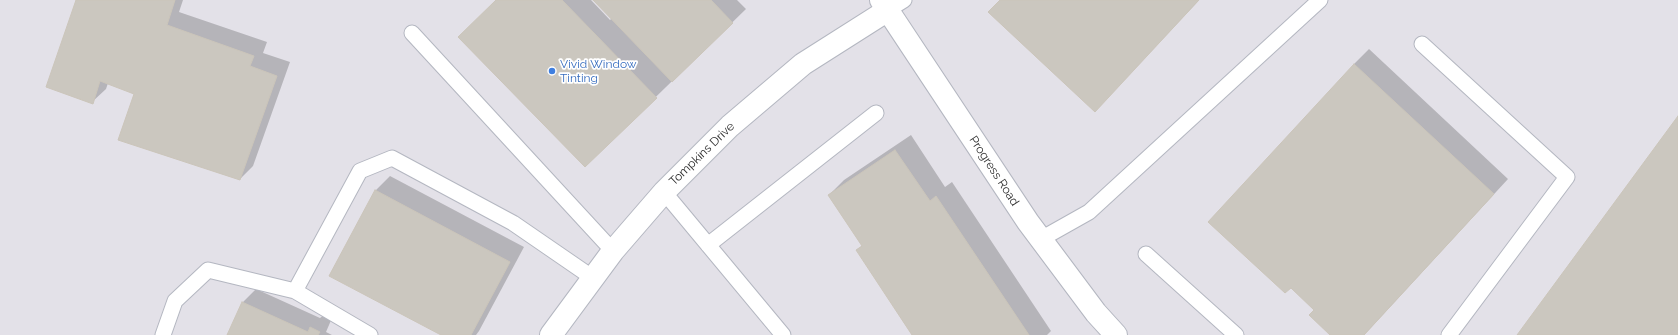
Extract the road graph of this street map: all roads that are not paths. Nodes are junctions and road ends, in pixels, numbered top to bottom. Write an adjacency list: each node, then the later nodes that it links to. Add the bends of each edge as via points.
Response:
1 (1320, 0): 7 (lane, via 1089,212)
2 (891, 3): 6 (street, Tompkins Drive, via 803,64 730,126); 7 (street, Progress Road)
3 (412, 33): 9 (lane)
4 (1422, 44): 19 (lane, via 1567,177)
5 (876, 113): 8 (lane)
6 (664, 192): 8 (lane); 9 (street, Tompkins Drive)
7 (1041, 239): 17 (street, Progress Road, via 1096,313)
8 (708, 245): 16 (lane)
9 (613, 251): 11 (street, Tompkins Drive)
10 (1146, 254): 18 (lane)
11 (593, 278): 12 (lane, via 513,223 392,158 360,172); 15 (street, Tompkins Drive)
12 (295, 291): 13 (lane, via 208,270 175,301); 14 (lane)
13 (163, 335)
14 (370, 335)
15 (551, 335)
16 (783, 335)
17 (1116, 335)
18 (1236, 335)
19 (1449, 335)

